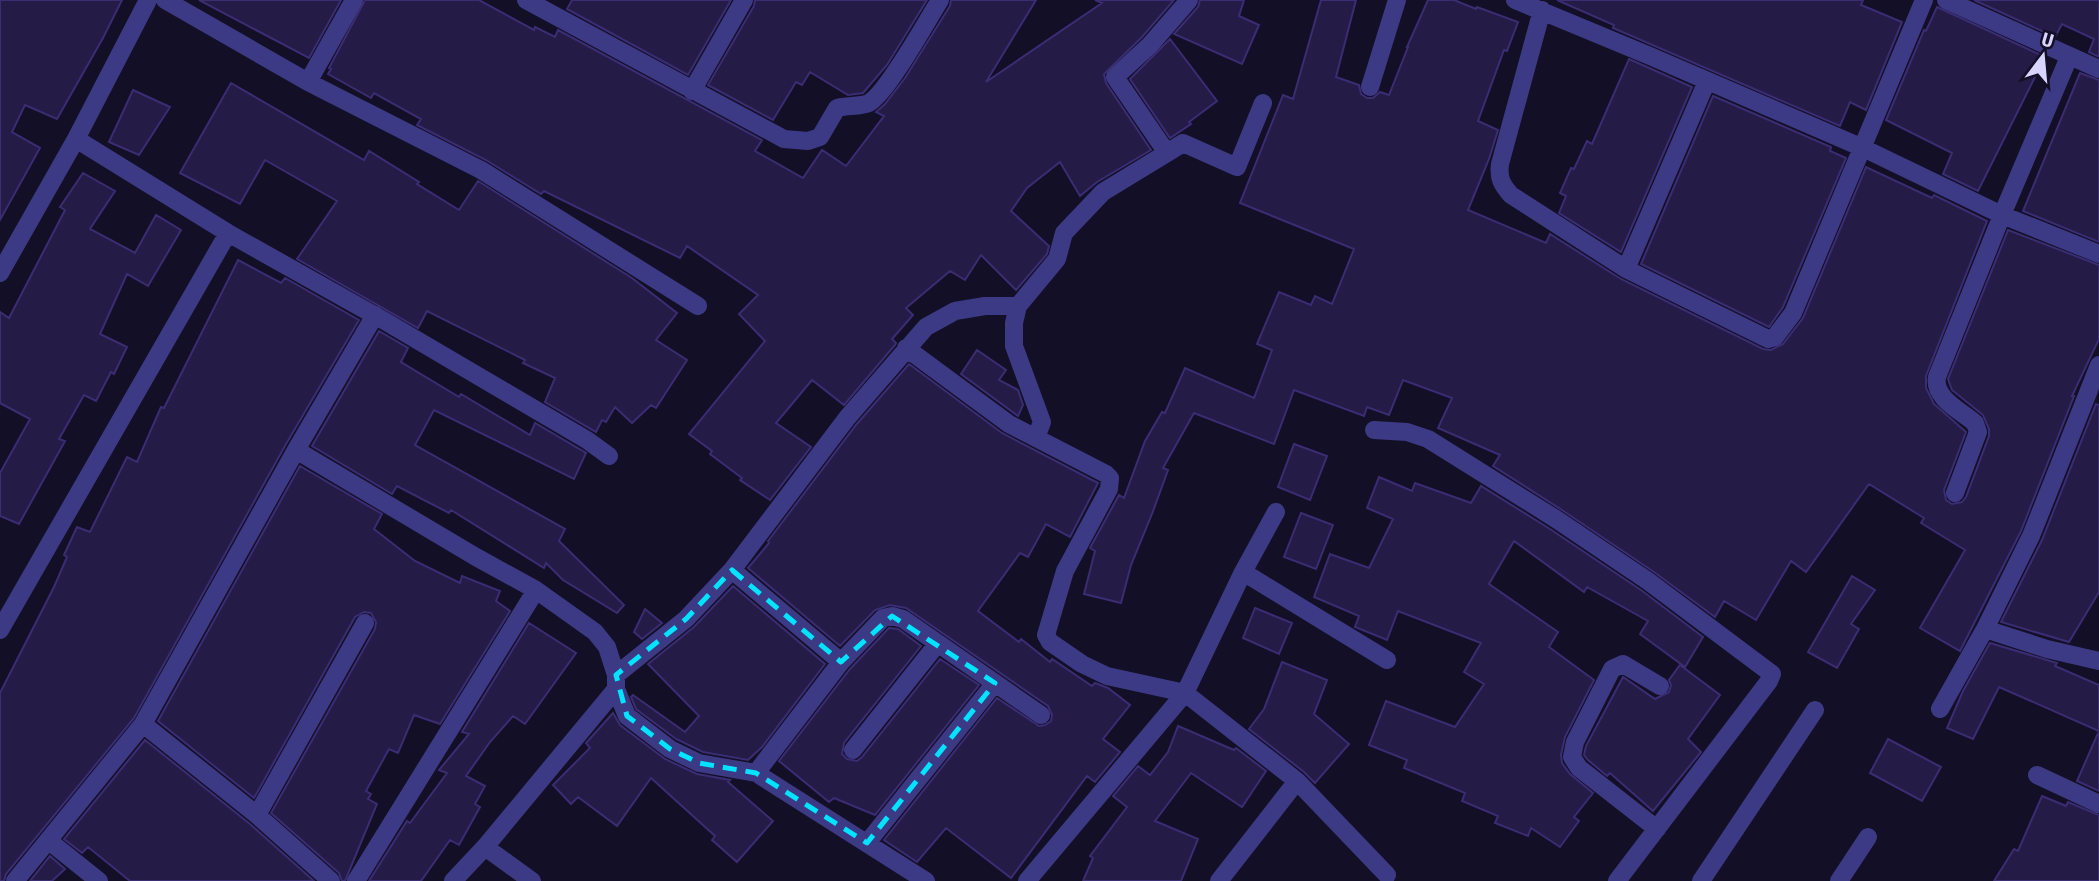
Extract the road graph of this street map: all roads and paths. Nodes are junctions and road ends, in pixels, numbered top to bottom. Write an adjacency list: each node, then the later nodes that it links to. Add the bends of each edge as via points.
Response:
1 (148, 0): 21 (street)
2 (165, 0): 17 (street)
3 (354, 0): 17 (street)
4 (526, 0): 12 (street)
5 (744, 0): 19 (street)
6 (940, 0): 19 (street, via 887,85 871,102 837,108 820,137 784,139)
7 (1189, 0): 23 (street, via 1115,77)
8 (1397, 0): 18 (street)
9 (1515, 0): 13 (street)
10 (1924, 0): 22 (street)
11 (1946, 0): 14 (street)
12 (548, 6): 19 (street)
13 (1542, 10): 16 (street); 27 (street, via 1500,179 1511,195)
14 (2070, 57): 15 (street); 24 (street)
15 (2099, 69)
16 (1707, 81): 22 (street); 27 (street)
17 (308, 82): 29 (street, via 481,170)
18 (1370, 87)
19 (692, 91)
20 (1264, 103): 23 (street, via 1237,167 1183,143)
21 (76, 139): 25 (street); 28 (street)
22 (1863, 148): 24 (street); 27 (street, via 1793,313 1775,337 1763,338)
23 (1167, 153): 30 (street, via 1103,192 1064,233 1057,259)
24 (2002, 215): 26 (street); 38 (street, via 1935,384 1938,392 1978,427)
25 (228, 233): 31 (street); 45 (street)
26 (2099, 254)
27 (1626, 269)
28 (0, 273)
29 (698, 306)
30 (1018, 306): 32 (street, via 956,311 926,327); 35 (street, via 1014,346 1042,422)
31 (374, 315): 36 (street); 37 (street)
32 (906, 348): 35 (street, via 1009,424); 40 (street)
33 (2099, 365): 44 (street, via 2031,536)
34 (1374, 430): 64 (street, via 1429,439 1648,581 1772,674)
35 (1036, 438): 53 (street, via 1110,478 1109,489 1065,571 1046,635 1050,642 1101,673)
36 (296, 450): 42 (street); 57 (street)
37 (609, 456)
38 (1955, 493)
39 (1276, 512): 41 (street)
40 (732, 570): 49 (street); 50 (street)
41 (1243, 572): 47 (street); 53 (street)
42 (536, 590): 50 (street, via 595,632 607,647); 73 (street)
43 (365, 623): 63 (street)
44 (1985, 629): 48 (street); 54 (street)
45 (0, 630)
46 (938, 643): 49 (street, via 892,615 883,618); 51 (street); 58 (street)
47 (1387, 660)
48 (2099, 661)
49 (841, 662): 59 (street)
50 (616, 682): 59 (street, via 627,716 670,749 699,763); 68 (street)
51 (995, 682): 56 (street); 67 (street)
52 (1660, 686): 64 (street, via 1623,664 1612,669 1572,757 1579,768)
53 (1185, 693): 61 (street); 77 (street)
54 (1940, 709)
55 (1815, 710): 80 (street)
56 (1041, 715)
57 (143, 724): 63 (street); 66 (street)
58 (853, 750)
59 (756, 773): 67 (street)
60 (2037, 775): 62 (street)
61 (1297, 781): 69 (street); 78 (street)
62 (2099, 804)
63 (257, 815): 72 (street)
64 (1657, 828): 79 (street)
65 (1868, 837): 81 (street)
66 (50, 841): 70 (street); 71 (street)
67 (867, 843): 76 (street)
68 (485, 847): 74 (street); 75 (street)
69 (1390, 879)
70 (15, 881)
71 (99, 881)
72 (331, 881)
73 (356, 881)
74 (453, 881)
75 (532, 881)
76 (926, 881)
77 (1027, 881)
78 (1219, 881)
79 (1617, 881)
80 (1701, 881)
81 (1839, 881)

